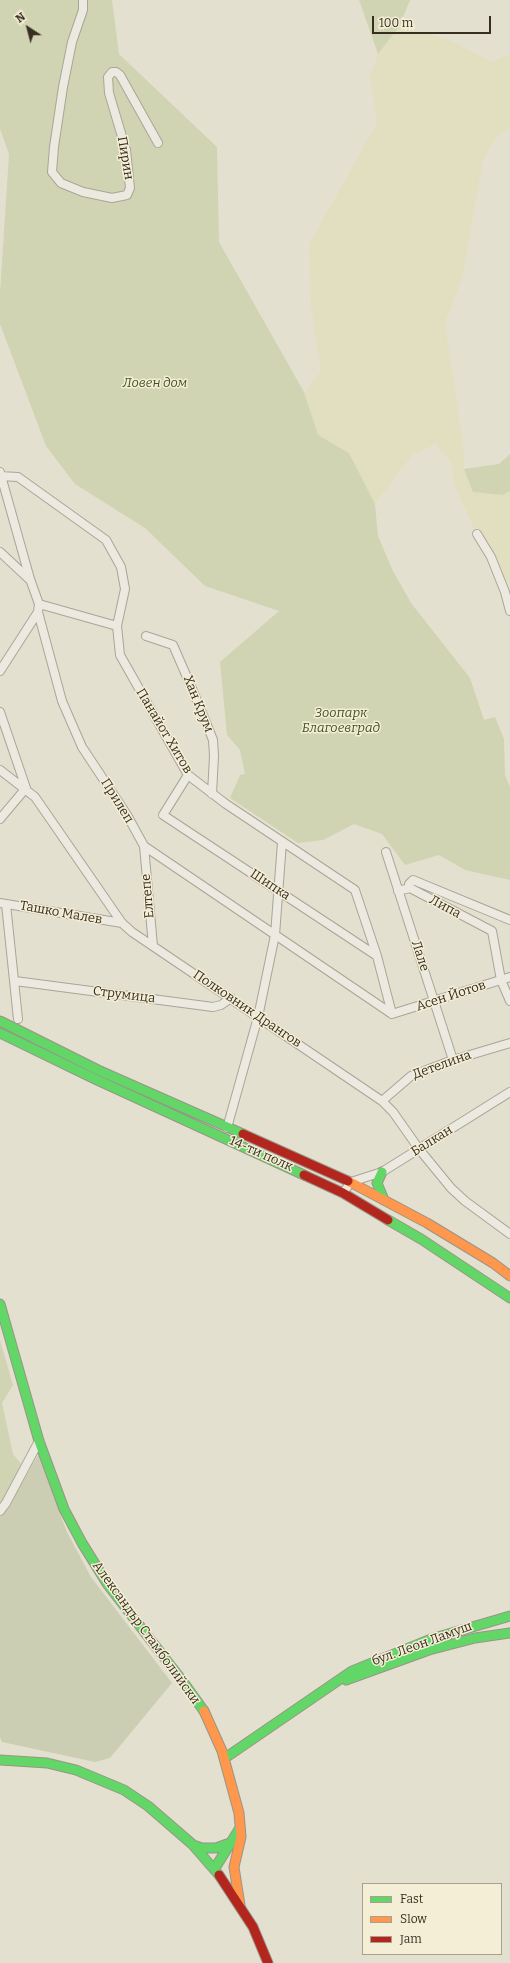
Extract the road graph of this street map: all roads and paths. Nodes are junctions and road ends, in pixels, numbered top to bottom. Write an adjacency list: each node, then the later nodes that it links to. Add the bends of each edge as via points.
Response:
1 (82, 0): 2 (street, Пирин, via 83,10 72,42 65,80 52,172 61,183 83,192 112,198 127,195 130,188 126,150 109,93 108,77 112,72 120,75)
2 (158, 144)
3 (0, 474): 6 (street, Прилеп); 9 (street, Панайот Хитов, via 18,477 106,540 120,567 125,589)
4 (477, 534): 8 (street, via 500,578)
5 (0, 552): 6 (street)
6 (30, 579): 7 (street, Прилеп)
7 (38, 608): 9 (street); 11 (street); 19 (street, Прилеп, via 62,700 82,747 127,815)
8 (510, 611)
9 (117, 626): 14 (street, Панайот Хитов, via 120,655)
10 (146, 636): 16 (street, Хан Крум, via 173,645 193,691 212,740)
11 (0, 671)
12 (0, 712): 15 (street)
13 (0, 770): 15 (street, Полковник Дрангов)
14 (188, 775): 16 (street, Панайот Хитов); 22 (street, Шипка, via 163,815)
15 (26, 788): 17 (street); 26 (street, Полковник Дрангов, via 45,809)
16 (212, 794): 18 (street, Панайот Хитов)
17 (0, 819)
18 (282, 842): 22 (street); 29 (street, Панайот Хитов, via 355,890)
19 (144, 846): 27 (street, Прилеп); 28 (street, Елтепе)
20 (386, 852): 23 (street, Лале)
21 (410, 888): 23 (street); 25 (street, via 409,884 413,880); 31 (street, Липа, via 492,931)
22 (278, 891): 27 (street); 29 (street, Шипка)
23 (398, 891): 34 (street, Лале)
24 (3, 903): 26 (street, Ташко Малев); 32 (street)
25 (510, 920)
26 (122, 923): 28 (street, Полковник Дрангов)
27 (275, 935): 36 (street, Прилеп); 37 (street)
28 (153, 946): 33 (street, Полковник Дрангов)
29 (377, 956): 36 (street, Панайот Хитов)
30 (510, 977): 31 (street, Асен Йотов)
31 (501, 980): 34 (street, Асен Йотов); 35 (street)
32 (15, 981): 33 (street, Струмица, via 213,1007); 38 (street)
33 (231, 998): 37 (street, Полковник Дрангов)
34 (434, 1001): 36 (street, Асен Йотов); 42 (street, Лале)
35 (510, 1001)
36 (392, 1014)
37 (258, 1017): 44 (street, Полковник Дрангов); 45 (street)
38 (18, 1019)
39 (0, 1021): 45 (street, 14-ти полк, via 98,1070)
40 (0, 1033): 49 (street, 14-ти полк)
41 (510, 1043): 42 (street, Детелина)
42 (454, 1060): 44 (street, Детелина, via 410,1076)
43 (510, 1092): 46 (street, Балкан)
44 (382, 1101): 46 (street, Полковник Дрангов)
45 (227, 1128): 48 (street, 14-ти полк)
46 (419, 1149): 47 (street, Балкан); 51 (street, Полковник Дрангов, via 460,1197)
47 (382, 1172): 48 (street, Балкан); 50 (street, via 377,1183)
48 (351, 1182): 49 (street); 50 (street, 14-ти полк)
49 (343, 1193): 53 (street, 14-ти полк, via 421,1239)
50 (384, 1200): 52 (street, 14-ти полк, via 427,1223)
51 (510, 1234)
52 (510, 1276)
53 (510, 1298)
54 (0, 1304): 55 (street, Александър Стамболийски)
55 (39, 1441): 56 (street); 60 (street, Александър Стамболийски, via 64,1509 82,1543 108,1585 203,1710)
56 (0, 1511)
57 (510, 1616): 59 (street, бул. Леон Ламуш, via 463,1628 398,1651 352,1671)
58 (510, 1633): 59 (street, бул. Леон Ламуш, via 475,1638 429,1650 355,1678)
59 (337, 1682): 60 (street, бул. Леон Ламуш)
60 (225, 1758): 62 (street, Александър Стамболийски, via 235,1794)
61 (0, 1760): 64 (street, via 47,1763 76,1770 124,1790 148,1806)
62 (240, 1828): 63 (street); 65 (street, Александър Стамболийски, via 240,1842)
63 (232, 1842): 64 (street, via 216,1848 202,1848); 66 (street)
64 (192, 1844): 66 (street)
65 (236, 1854): 66 (street); 67 (street, Александър Стамболийски, via 235,1880)
66 (215, 1868): 67 (street)
67 (240, 1905): 68 (street, via 253,1927)
68 (268, 1963)

